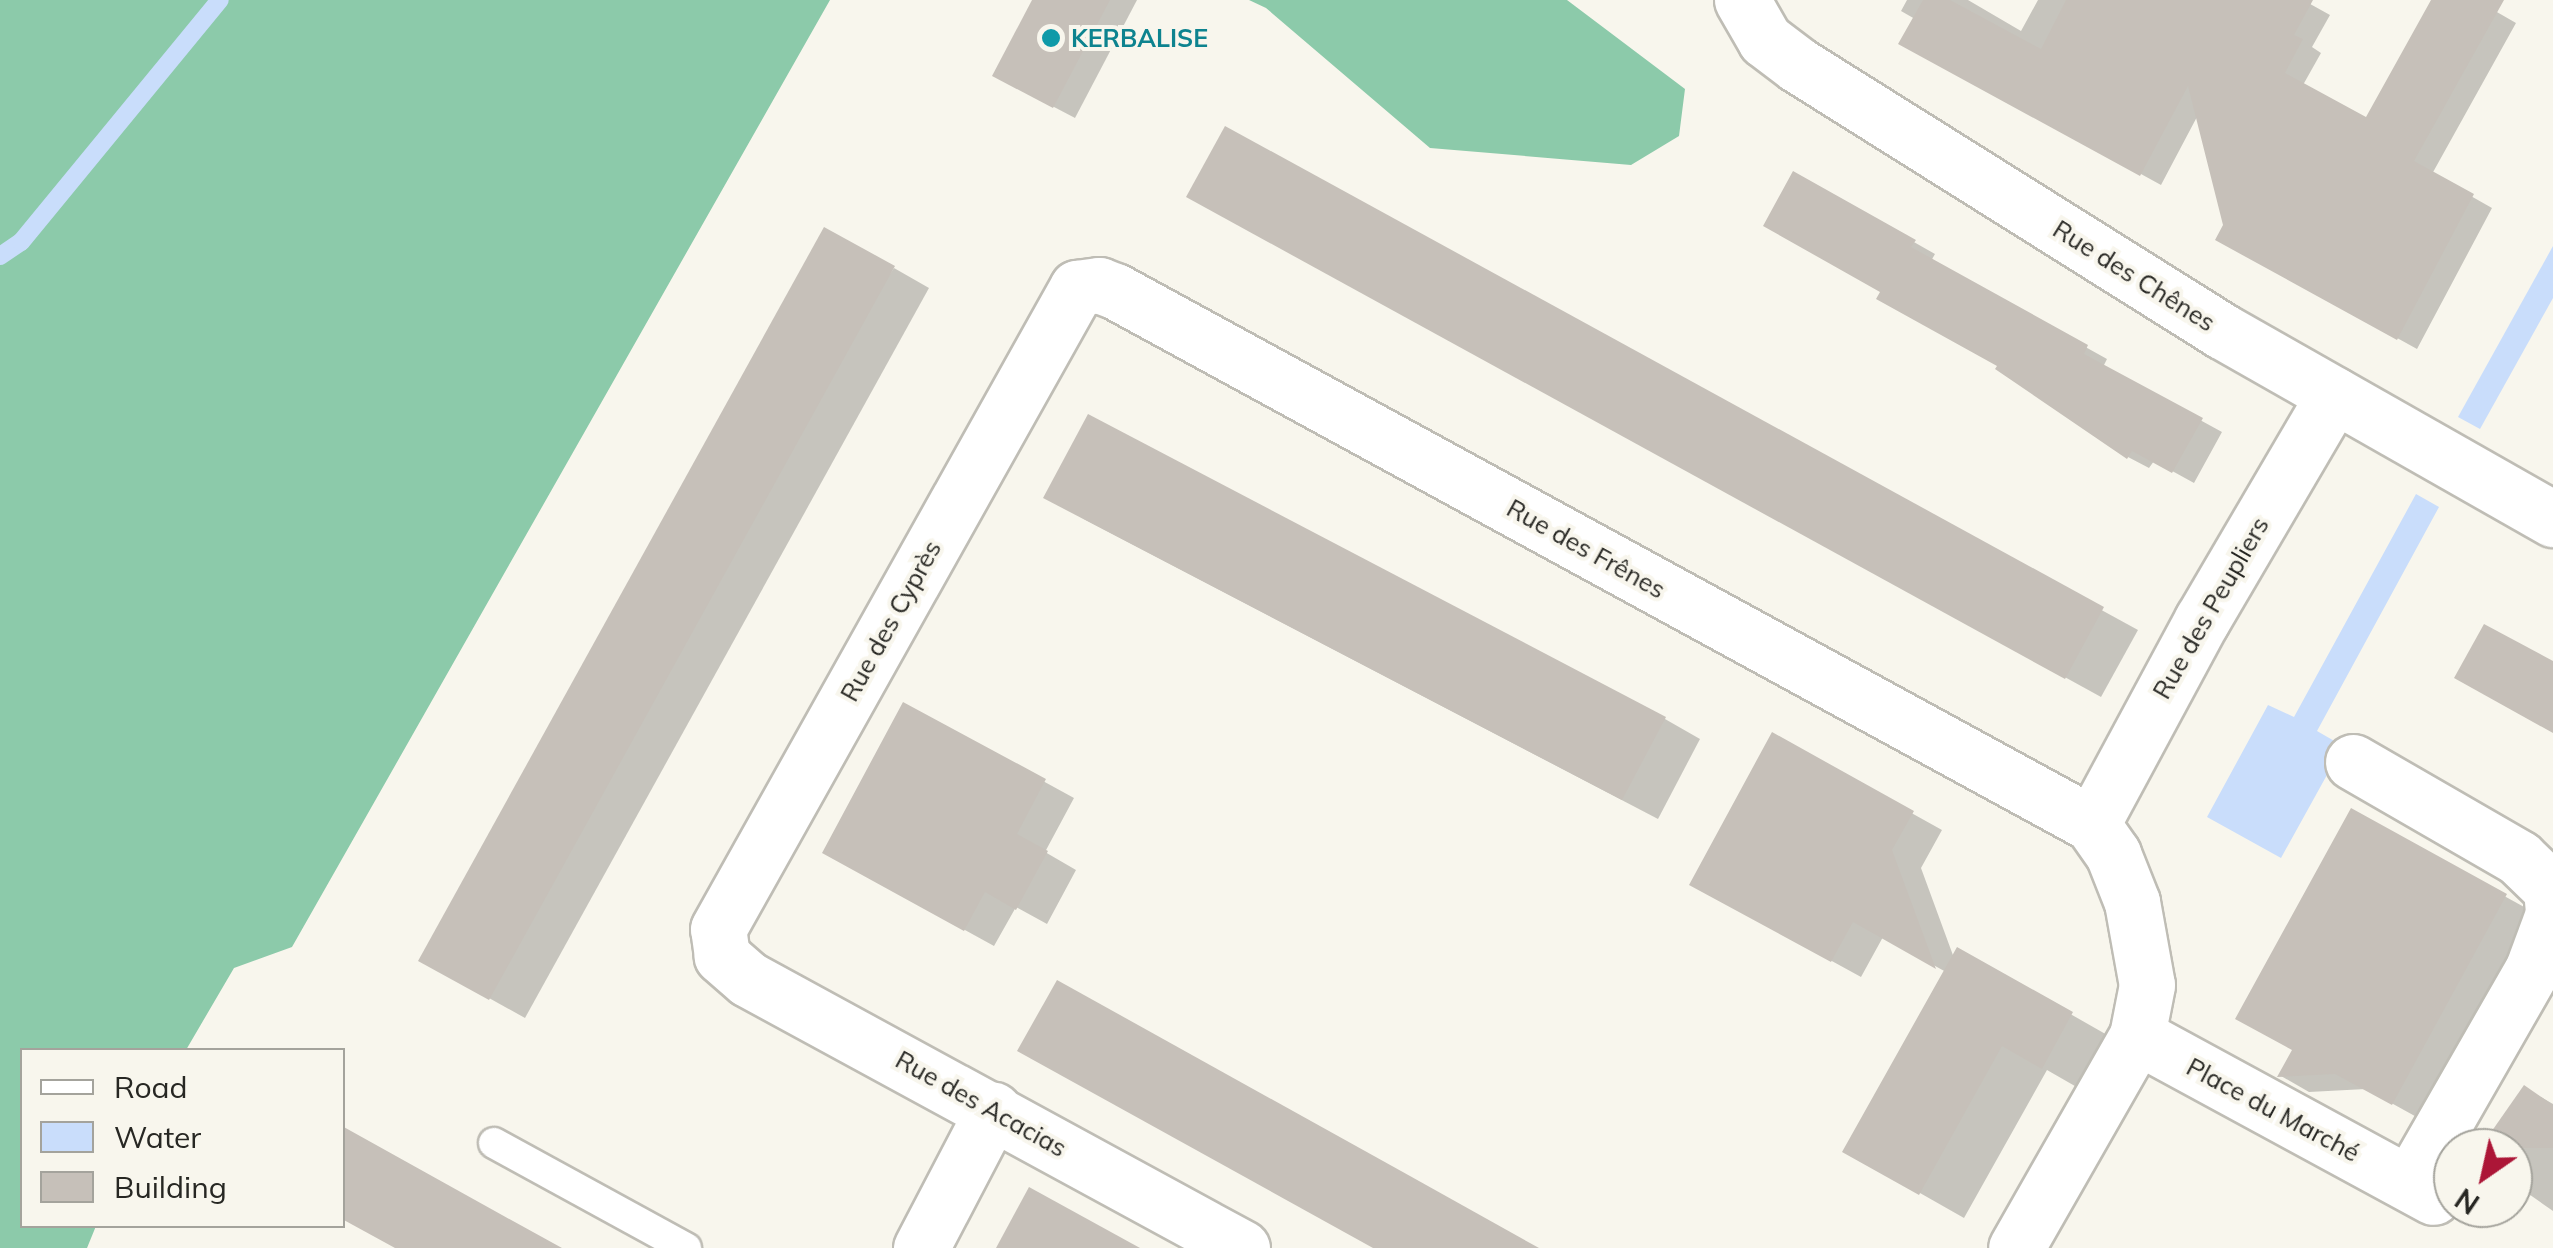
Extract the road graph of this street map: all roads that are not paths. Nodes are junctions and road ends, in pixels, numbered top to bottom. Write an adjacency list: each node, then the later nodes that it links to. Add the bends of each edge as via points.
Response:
1 (1742, 0): 3 (street, Rue des Chênes, via 1766,40 1798,65)
2 (1077, 288): 6 (street, Rue des Frênes, via 1099,285 1116,292); 8 (street, Rue des Cyprès, via 718,929)
3 (2334, 395): 4 (street, Rue des Chênes); 6 (street, Rue des Peupliers)
4 (2553, 519)
5 (2354, 762): 7 (street, Place du Marché, via 2518,858 2551,889)
6 (2092, 824): 9 (street, via 2132,902 2147,985)
7 (2553, 914): 9 (street, Place du Marché, via 2534,968 2422,1190)
8 (722, 956): 10 (street, Rue des Acacias, via 748,979)
9 (2137, 1036): 15 (street)
10 (993, 1110): 13 (street); 14 (street, Rue des Acacias)
11 (494, 1144): 12 (lane)
12 (686, 1248)
13 (921, 1248)
14 (1242, 1248)
15 (2016, 1248)

